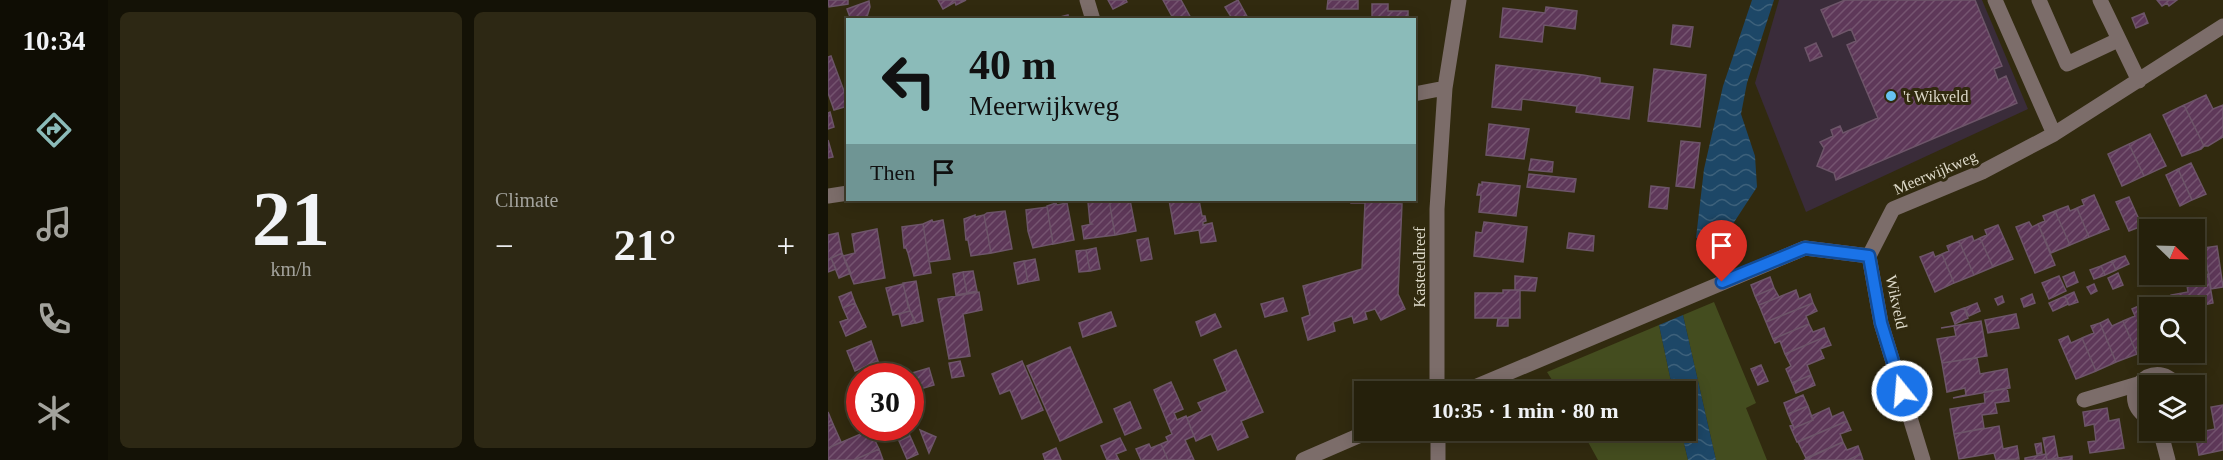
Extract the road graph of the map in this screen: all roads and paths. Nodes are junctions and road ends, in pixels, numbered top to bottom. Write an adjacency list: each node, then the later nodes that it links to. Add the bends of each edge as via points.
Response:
1 (1087, 0): 6 (street)
2 (1459, 0): 10 (street, Kasteeldreef)
3 (1995, 0): 12 (street)
4 (2039, 0): 8 (street, via 2067,64)
5 (2100, 0): 8 (street)
6 (1092, 18)
7 (2223, 26): 9 (street, Meerwijkweg)
8 (2118, 40): 9 (street)
9 (2139, 81): 12 (street, Meerwijkweg)
10 (1445, 88): 11 (street); 16 (street, Kasteeldreef, via 1437,209)
11 (1416, 94)
12 (2054, 134): 15 (street, Meerwijkweg, via 1983,172 1893,209)
13 (846, 193): 14 (street)
14 (828, 196)
15 (1869, 256): 17 (street, via 1805,248); 26 (street, Wikveld, via 1881,323)
16 (1437, 381)
17 (1489, 381)
18 (2138, 384): 19 (street); 20 (street, via 2135,392)
19 (2084, 400)
20 (2139, 410)
21 (1354, 438): 24 (street)
22 (1438, 441): 25 (street)
23 (2163, 441): 27 (street)
24 (1303, 460)
25 (1438, 460)
26 (1923, 460)
27 (2168, 460)

